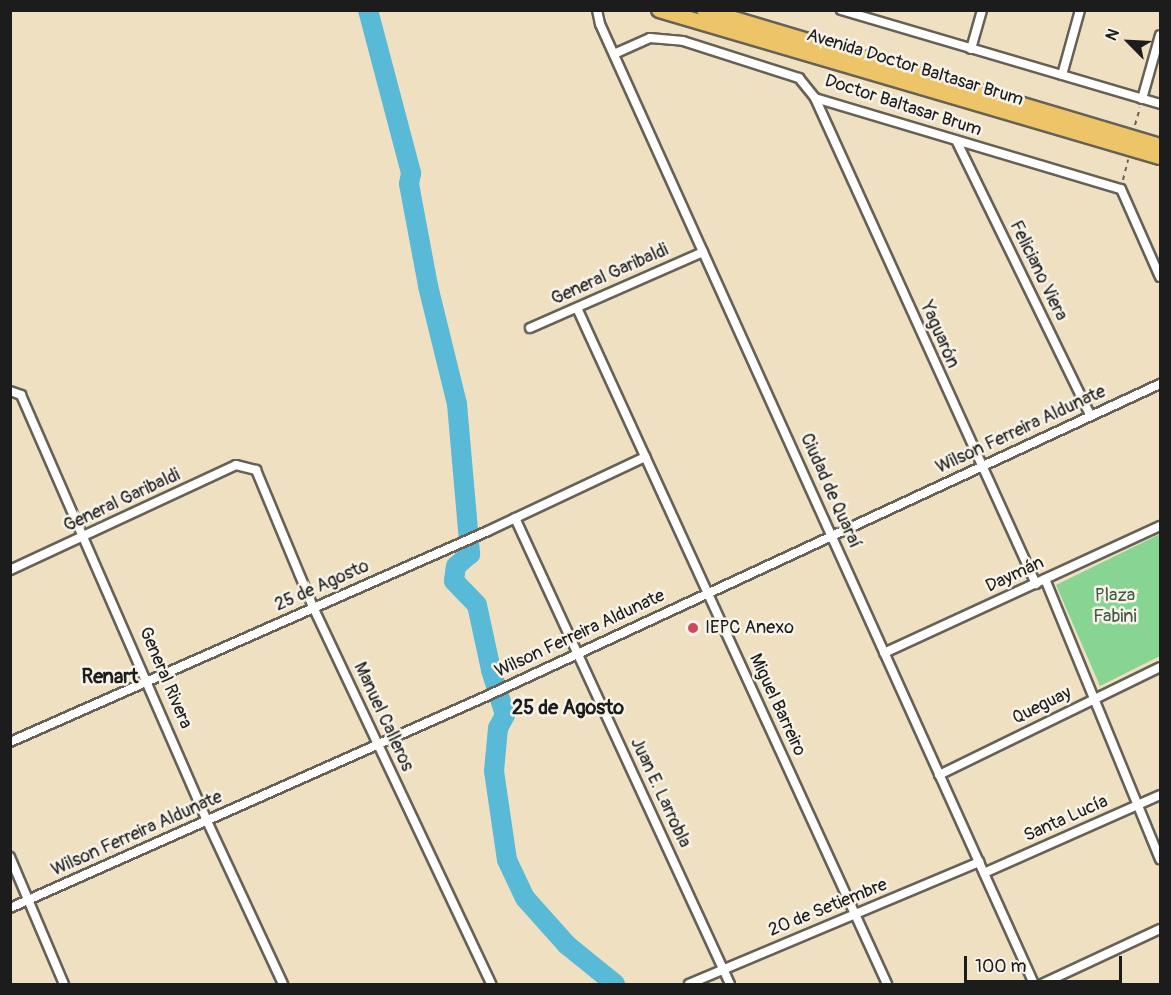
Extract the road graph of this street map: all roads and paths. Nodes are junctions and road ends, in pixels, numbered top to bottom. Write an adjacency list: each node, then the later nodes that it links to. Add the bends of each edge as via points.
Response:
1 (597, 10): 9 (street, Ciudad de Quaraí)
2 (659, 10): 15 (main road, Avenida Doctor Baltasar Brum)
3 (704, 10): 15 (main road, Avenida Doctor Baltasar Brum)
4 (841, 10): 8 (street)
5 (982, 10): 8 (street)
6 (1080, 10): 10 (street)
7 (1161, 35): 12 (street)
8 (971, 49): 10 (street)
9 (614, 54): 11 (street, Doctor Baltasar Brum, via 664,36 799,78); 19 (street, Ciudad de Quaraí)
10 (1062, 75): 12 (street)
11 (814, 98): 14 (street, Doctor Baltasar Brum); 28 (street, Yaguarón)
12 (1142, 99): 13 (street); 15 (path)
13 (1161, 104)
14 (957, 142): 18 (street, Doctor Baltasar Brum); 25 (street, Feliciano Viera)
15 (1131, 143): 16 (main road, Avenida Doctor Baltasar Brum); 17 (main road, Avenida Doctor Baltasar Brum); 18 (path)
16 (1161, 146)
17 (1161, 157)
18 (1121, 189): 20 (street)
19 (703, 252): 21 (street, General Garibaldi); 32 (street, Ciudad de Quaraí)
20 (1161, 277)
21 (577, 308): 22 (street, General Garibaldi); 26 (street, Miguel Barreiro)
22 (530, 328)
23 (1161, 384): 25 (street, Wilson Ferreira Aldunate)
24 (11, 391): 31 (street, General Rivera, via 21,395)
25 (1090, 415): 28 (street, Wilson Ferreira Aldunate)
26 (645, 457): 29 (street, 25 de Agosto); 36 (street, Miguel Barreiro)
27 (248, 465): 31 (street, General Garibaldi, via 236,465); 37 (street, Manuel Calleros, via 256,470)
28 (979, 466): 32 (street, Wilson Ferreira Aldunate); 35 (street, Yaguarón)
29 (515, 518): 37 (street, 25 de Agosto); 38 (street, Juan E. Larrobla)
30 (1161, 526): 34 (street, Daymán)
31 (85, 537): 33 (street, General Garibaldi); 41 (street, General Rivera)
32 (834, 537): 36 (street, Wilson Ferreira Aldunate); 39 (street, Ciudad de Quaraí)
33 (10, 570)
34 (1045, 579): 35 (street, Daymán); 42 (street)
35 (1036, 584): 39 (street, Daymán)
36 (708, 594): 38 (street, Wilson Ferreira Aldunate); 55 (street, Miguel Barreiro)
37 (314, 609): 41 (street, 25 de Agosto); 44 (street, Manuel Calleros)
38 (577, 652): 44 (street, Wilson Ferreira Aldunate); 57 (street, Juan E. Larrobla)
39 (884, 653): 45 (street, Ciudad de Quaraí)
40 (1161, 667): 42 (street, Queguay)
41 (148, 681): 43 (street, 25 de Agosto); 48 (street, General Rivera)
42 (1092, 699): 45 (street, Queguay); 47 (street)
43 (10, 742)
44 (377, 745): 48 (street, Wilson Ferreira Aldunate); 60 (street, Manuel Calleros)
45 (939, 775): 51 (street, Ciudad de Quaraí)
46 (1161, 795): 47 (street, Santa Lucía)
47 (1136, 806): 50 (street); 52 (street, Santa Lucía)
48 (207, 821): 53 (street, Wilson Ferreira Aldunate); 59 (street, General Rivera)
49 (10, 857): 53 (street)
50 (1161, 859)
51 (979, 862): 52 (street, Ciudad de Quaraí); 55 (street, 20 de Setiembre)
52 (984, 873): 64 (street, Ciudad de Quaraí)
53 (28, 900): 54 (street, Wilson Ferreira Aldunate); 58 (street)
54 (10, 908)
55 (855, 915): 57 (street, 20 de Setiembre); 63 (street, Miguel Barreiro)
56 (1161, 928): 65 (street)
57 (723, 969): 61 (street, 20 de Setiembre); 62 (street, Juan E. Larrobla)
58 (64, 984)
59 (283, 984)
60 (491, 984)
61 (689, 984)
62 (730, 984)
63 (887, 984)
64 (1034, 984)
65 (1042, 984)

